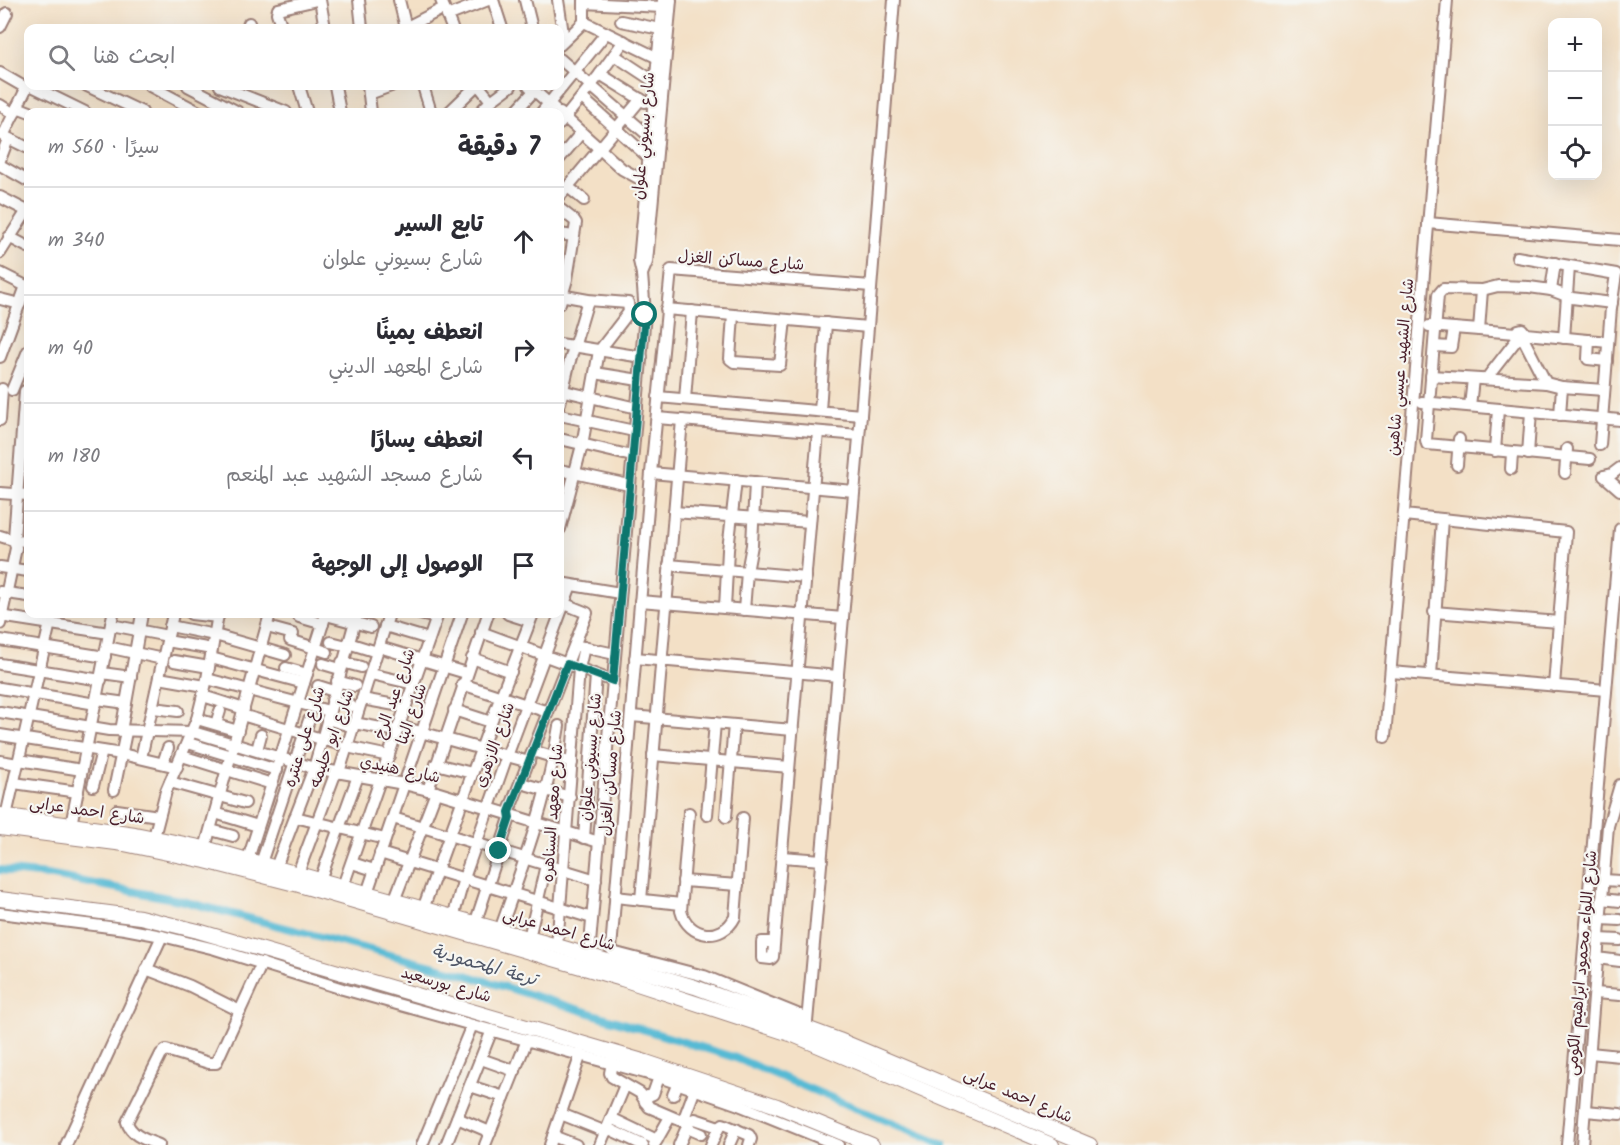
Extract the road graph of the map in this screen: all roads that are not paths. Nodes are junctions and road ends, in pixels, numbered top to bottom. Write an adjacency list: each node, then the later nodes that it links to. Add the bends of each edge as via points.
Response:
1 (319, 0): 17 (street, via 279,9); 18 (street)
2 (359, 0): 19 (street)
3 (399, 0): 20 (street)
4 (488, 0): 13 (street)
5 (493, 0): 23 (street)
6 (525, 0): 24 (street)
7 (558, 0): 25 (street)
8 (894, 0): 114 (street)
9 (1447, 0): 101 (street, شارع الشهيد عيسي شاهين)
10 (584, 1): 11 (street); 16 (street)
11 (622, 2): 12 (street); 15 (street)
12 (665, 2): 27 (street, شارع بسيوني علوان); 93 (street, شارع بسيوني علوان)
13 (444, 8): 21 (street); 22 (street)
14 (7, 13): 26 (street)
15 (621, 21): 27 (street); 28 (street)
16 (584, 22): 28 (street); 29 (street)
17 (281, 24)
18 (324, 24)
19 (362, 24)
20 (405, 24)
21 (414, 24)
22 (450, 24)
23 (500, 24)
24 (531, 24)
25 (560, 24)
26 (0, 27)
27 (660, 29): 31 (street, شارع بسيوني علوان)
28 (615, 37): 30 (street); 31 (street); 34 (street)
29 (564, 41)
30 (614, 55): 35 (street); 36 (street)
31 (658, 58): 36 (street, شارع بسيوني علوان)
32 (564, 63): 34 (street)
33 (0, 73): 37 (street)
34 (575, 73): 38 (street); 39 (street)
35 (600, 74): 39 (street); 59 (street)
36 (656, 81): 62 (street, شارع بسيوني علوان)
37 (24, 84)
38 (564, 86)
39 (591, 86): 58 (street); 80 (street)
40 (27, 90): 77 (street)
41 (38, 90): 63 (street)
42 (95, 90): 64 (street)
43 (157, 90): 65 (street)
44 (196, 90): 57 (street)
45 (212, 90): 57 (street)
46 (230, 90): 68 (street)
47 (299, 90): 69 (street)
48 (336, 90): 70 (street)
49 (369, 90): 71 (street)
50 (424, 90): 72 (street)
51 (474, 90): 73 (street)
52 (481, 90): 60 (street)
53 (506, 90): 60 (street)
54 (531, 90): 75 (street)
55 (533, 90): 76 (street)
56 (561, 90): 76 (street)
57 (207, 96): 66 (street); 67 (street)
58 (582, 98): 79 (street); 82 (street)
59 (641, 99): 62 (street); 80 (street)
60 (491, 101): 74 (street)
61 (0, 105): 77 (street)
62 (653, 106): 85 (street, شارع بسيوني علوان)
63 (76, 108)
64 (134, 108)
65 (191, 108)
66 (200, 108)
67 (230, 108)
68 (276, 108)
69 (305, 108)
70 (339, 108)
71 (371, 108)
72 (430, 108)
73 (453, 108)
74 (484, 108)
75 (518, 108)
76 (546, 108)
77 (15, 110): 78 (street); 84 (street)
78 (24, 111)
79 (564, 114)
80 (627, 116): 82 (street); 85 (street)
81 (564, 120): 83 (street)
82 (616, 129): 87 (street); 89 (street)
83 (581, 134): 87 (street); 88 (street)
84 (4, 136): 86 (street); 90 (street)
85 (650, 137): 89 (street, شارع بسيوني علوان)
86 (24, 146)
87 (599, 149): 93 (street, via 622,169); 94 (street, via 583,174)
88 (564, 153)
89 (648, 157): 93 (street, شارع بسيوني علوان)
90 (0, 160)
91 (0, 165): 92 (street)
92 (24, 179)
93 (650, 185): 128 (street, شارع بسيوني علوان, via 639,265)
94 (568, 186): 95 (street); 97 (street)
95 (564, 191)
96 (0, 197): 99 (street)
97 (584, 200)
98 (564, 212): 105 (street, via 576,223)
99 (24, 215)
100 (24, 218): 104 (street)
101 (1428, 223): 106 (street); 132 (street, شارع الشهيد عيسي شاهين)
102 (0, 229): 104 (street)
103 (564, 235): 105 (street)
104 (10, 236): 107 (street); 108 (street)
105 (573, 236): 115 (street)
106 (1620, 240)
107 (24, 245)
108 (0, 253)
109 (1517, 257): 110 (street)
110 (1555, 263): 111 (street); 117 (street)
111 (1569, 267): 119 (street); 123 (street, via 1616,273)
112 (0, 273): 113 (street)
113 (24, 285)
114 (871, 286): 125 (street, شارع مساكن الغزل, via 673,269 669,274); 134 (street)
115 (564, 287)
116 (1482, 290): 117 (street, via 1506,286); 133 (street, via 1441,290); 136 (street)
117 (1551, 290): 119 (street)
118 (24, 294): 124 (street)
119 (1567, 297): 123 (street); 138 (street)
120 (564, 298): 122 (street)
121 (0, 299): 124 (street)
122 (588, 300): 127 (street, via 628,303); 142 (street)
123 (1612, 303): 140 (street)
124 (20, 304): 145 (street)
125 (666, 309): 126 (street); 161 (street, شارع مساكن الغزل)
126 (692, 311): 129 (street); 163 (street)
127 (629, 312): 128 (street); 144 (street)
128 (645, 315): 146 (street, شارع بسيوني علوان)
129 (733, 315): 130 (street); 130 (street, via 730,359 734,363 780,365)
130 (785, 320): 131 (street)
131 (826, 323): 134 (street); 169 (street)
132 (1419, 325): 133 (street); 164 (street, شارع الشهيد عيسي شاهين)
133 (1435, 326): 135 (street); 143 (street)
134 (868, 327): 171 (street)
135 (1454, 328): 136 (street); 143 (street, via 1451,347)
136 (1479, 330): 137 (street)
137 (1521, 332): 138 (street); 152 (street); 155 (street)
138 (1564, 338): 139 (street)
139 (1589, 340): 140 (street); 148 (street, via 1588,359)
140 (1608, 342): 148 (street)
141 (564, 345): 142 (street)
142 (574, 346): 144 (street); 154 (street)
143 (1434, 346): 150 (street)
144 (599, 351): 146 (street); 149 (street)
145 (0, 357)
146 (642, 357): 153 (street, شارع بسيوني علوان)
147 (24, 358): 157 (street)
148 (1606, 361): 158 (street)
149 (595, 373): 153 (street); 162 (street)
150 (1431, 376): 151 (street); 165 (street)
151 (1473, 379): 152 (street); 166 (street)
152 (1486, 379): 155 (street)
153 (639, 380): 167 (street, شارع بسيوني علوان)
154 (564, 381)
155 (1546, 383): 156 (street)
156 (1562, 387): 158 (street); 172 (street)
157 (5, 389): 159 (street); 176 (street)
158 (1604, 390): 175 (street)
159 (24, 391)
160 (564, 392): 162 (street)
161 (658, 397): 163 (street); 174 (street, شارع مساكن الغزل)
162 (591, 398): 167 (street); 179 (street)
163 (685, 399): 169 (street)
164 (1413, 401): 165 (street); 212 (street, شارع الشهيد عيسي شاهين)
165 (1429, 403): 166 (street); 185 (street, via 1426,442 1431,446)
166 (1470, 406): 168 (street)
167 (637, 408): 180 (street, شارع بسيوني علوان)
168 (1498, 409): 170 (street); 187 (street)
169 (820, 411): 171 (street)
170 (1532, 412): 172 (street); 191 (street)
171 (861, 415): 182 (street)
172 (1560, 415): 175 (street)
173 (564, 416): 179 (street)
174 (657, 418): 177 (street); 199 (street, شارع مساكن الغزل)
175 (1602, 418): 178 (street); 186 (street)
176 (0, 420)
177 (682, 420): 181 (street); 201 (street)
178 (1620, 420)
179 (587, 421): 180 (street); 184 (street)
180 (634, 431): 192 (street, شارع بسيوني علوان)
181 (818, 432): 182 (street); 205 (street)
182 (859, 435): 207 (street)
183 (564, 441): 184 (street)
184 (582, 444): 192 (street); 198 (street)
185 (1458, 444): 187 (street); 194 (street)
186 (1600, 445)
187 (1495, 451): 188 (street)
188 (1512, 453): 191 (street); 196 (street)
189 (1566, 453): 191 (street); 193 (street); 200 (street)
190 (24, 454): 209 (street)
191 (1528, 454)
192 (632, 456): 204 (street, شارع بسيوني علوان)
193 (1590, 459)
194 (1457, 465)
195 (1620, 468): 206 (street, via 1604,476)
196 (1510, 469)
197 (564, 471): 198 (street)
198 (576, 473): 204 (street); 210 (street)
199 (651, 473): 201 (street); 233 (street, شارع مساكن الغزل)
200 (1565, 473)
201 (677, 475): 202 (street); 211 (street)
202 (736, 480): 203 (street); 213 (street)
203 (755, 482): 205 (street); 214 (street)
204 (629, 484): 230 (street, شارع بسيوني علوان)
205 (814, 487): 207 (street); 216 (street)
206 (1620, 490)
207 (854, 491): 254 (street)
208 (0, 493): 209 (street)
209 (23, 495): 219 (street)
210 (564, 505)
211 (674, 512): 213 (street); 221 (street)
212 (1404, 515): 215 (street); 296 (street, شارع الشهيد عيسي شاهين)
213 (733, 516): 214 (street); 224 (street)
214 (753, 518): 216 (street); 225 (street)
215 (1442, 519): 238 (street); 255 (street, via 1564,531)
216 (810, 522): 226 (street)
217 (1620, 529): 315 (street)
218 (0, 536): 219 (street)
219 (14, 540): 220 (street); 222 (street, via 16,548)
220 (24, 540)
221 (669, 565): 224 (street); 234 (street)
222 (6, 567): 223 (street); 229 (street)
223 (24, 569)
224 (728, 570): 225 (street); 236 (street)
225 (747, 572): 226 (street); 237 (street)
226 (806, 577): 239 (street)
227 (564, 584): 228 (street)
228 (571, 585): 230 (street); 232 (street, شارع الازهرى)
229 (3, 592): 231 (street); 240 (street)
230 (620, 592): 275 (street, شارع بسيوني علوان)
231 (24, 595)
232 (564, 599)
233 (640, 601): 234 (street); 280 (street, شارع مساكن الغزل)
234 (666, 603): 236 (street); 283 (street)
235 (564, 604): 267 (street, via 587,612)
236 (725, 608): 237 (street)
237 (744, 610): 239 (street)
238 (1434, 612): 255 (street); 300 (street)
239 (802, 615): 254 (street); 295 (street)
240 (0, 618): 241 (street)
241 (50, 618): 256 (street); 268 (street)
242 (141, 618): 260 (street)
243 (172, 618): 262 (street)
244 (217, 618): 263 (street)
245 (269, 618): 258 (street)
246 (325, 618): 247 (street); 271 (street)
247 (356, 618): 259 (street); 266 (street, شارع على عنتره)
248 (388, 618): 257 (street, شارع ابو حليمه)
249 (436, 618): 264 (street, شارع عيد الرخ)
250 (461, 618): 289 (street, شارع البنا)
251 (486, 618): 261 (street)
252 (531, 618): 269 (street)
253 (557, 618): 277 (street, شارع الازهرى)
254 (843, 618): 302 (street)
255 (1560, 622): 311 (street)
256 (111, 624): 260 (street); 273 (street)
257 (385, 626): 264 (street); 272 (street, شارع ابو حليمه)
258 (267, 627): 270 (street); 271 (street)
259 (371, 627)
260 (139, 630): 262 (street); 274 (street)
261 (481, 632): 269 (street); 279 (street)
262 (168, 634): 263 (street); 278 (street); 281 (street)
263 (214, 635): 270 (street); 278 (street)
264 (429, 639): 282 (street, شارع عيد الرخ)
265 (0, 640): 268 (street)
266 (347, 645): 271 (street); 272 (street); 287 (street, شارع على عنتره)
267 (580, 646): 275 (street); 286 (street); 292 (street, شارع معهد السناهره)
268 (44, 647): 273 (street); 293 (street)
269 (520, 647): 277 (street); 294 (street)
270 (260, 648): 276 (street); 291 (street)
271 (315, 648): 305 (street)
272 (378, 650): 282 (street); 298 (street, شارع ابو حليمه)
273 (106, 652): 274 (street); 301 (street)
274 (135, 653): 281 (street); 303 (street)
275 (615, 654): 306 (street, شارع بسيوني علوان)
276 (285, 655)
277 (544, 655): 286 (street); 325 (street, شارع الازهرى)
278 (211, 658): 281 (street); 291 (street); 312 (street)
279 (472, 658): 294 (street); 297 (street)
280 (635, 658): 283 (street); 336 (street, شارع مساكن الغزل)
281 (169, 660): 304 (street)
282 (422, 660): 289 (street); 307 (street, شارع عيد الرخ)
283 (661, 660): 295 (street); 339 (street)
284 (0, 664): 293 (street)
285 (323, 664): 287 (street)
286 (567, 664): 292 (street); 317 (street)
287 (341, 666): 288 (street); 316 (street, شارع على عنتره)
288 (361, 667)
289 (444, 667): 297 (street); 359 (street, شارع البنا)
290 (286, 668): 305 (street)
291 (254, 669): 305 (street); 314 (street)
292 (579, 669): 299 (street); 321 (street, شارع معهد السناهره)
293 (39, 670): 301 (street); 318 (street)
294 (511, 672): 319 (street)
295 (798, 672): 302 (street); 352 (street)
296 (1391, 672): 300 (street); 364 (street, شارع الشهيد عيسي شاهين)
297 (466, 673): 308 (street)
298 (371, 674): 307 (street); 320 (street, شارع ابو حليمه)
299 (596, 675): 306 (street); 382 (street)
300 (1431, 675): 311 (street)
301 (101, 676): 303 (street); 322 (street)
302 (838, 676): 455 (street)
303 (131, 677): 323 (street)
304 (159, 678): 312 (street); 328 (street)
305 (305, 678): 324 (street)
306 (613, 681): 384 (street, شارع بسيوني علوان)
307 (414, 684): 327 (street, شارع عيد الرخ)
308 (462, 684): 319 (street); 329 (street)
309 (318, 686): 316 (street)
310 (355, 686): 316 (street)
311 (1554, 686): 315 (street)
312 (205, 687): 314 (street); 333 (street); 340 (street)
313 (0, 688): 318 (street)
314 (249, 690): 324 (street); 333 (street)
315 (1606, 690): 554 (street)
316 (334, 691): 326 (street); 335 (street, شارع على عنتره)
317 (556, 693): 321 (street); 338 (street)
318 (34, 694): 322 (street); 337 (street)
319 (501, 696): 325 (street); 342 (street)
320 (362, 699): 327 (street); 345 (street, شارع ابو حليمه)
321 (577, 701): 354 (street, شارع معهد السناهره)
322 (97, 702): 323 (street); 349 (street)
323 (126, 703): 355 (street)
324 (298, 703): 335 (street); 350 (street)
325 (526, 704): 338 (street); 379 (street, شارع الازهرى)
326 (351, 706)
327 (406, 707): 351 (street, شارع عيد الرخ)
328 (153, 708): 330 (street); 356 (street)
329 (454, 710): 342 (street); 363 (street)
330 (178, 711)
331 (220, 711): 344 (street)
332 (0, 712): 337 (street, شارع هنيدي)
333 (243, 712): 347 (street); 353 (street)
334 (280, 713): 347 (street)
335 (328, 715): 345 (street); 366 (street, شارع على عنتره)
336 (631, 716): 339 (street); 476 (street, شارع مساكن الغزل)
337 (28, 717): 349 (street, شارع هنيدي); 365 (street)
338 (547, 717): 348 (street); 374 (street)
339 (656, 718): 343 (street); 376 (street)
340 (197, 719): 344 (street); 358 (street)
341 (309, 720): 360 (street)
342 (491, 722): 371 (street)
343 (715, 723): 346 (street); 386 (street)
344 (216, 724): 353 (street)
345 (351, 724): 351 (street); 369 (street, شارع ابو حليمه)
346 (734, 724): 352 (street); 392 (street)
347 (276, 726): 350 (street)
348 (560, 726): 354 (street); 381 (street)
349 (92, 728): 355 (street, شارع هنيدي); 370 (street)
350 (290, 729): 360 (street); 380 (street)
351 (398, 729): 359 (street); 378 (street, شارع عيد الرخ)
352 (793, 729): 395 (street)
353 (238, 731): 368 (street)
354 (574, 731): 385 (street, شارع معهد السناهره)
355 (124, 732): 356 (street, شارع هنيدي); 375 (street)
356 (148, 732): 357 (street, شارع هنيدي); 383 (street)
357 (175, 732): 358 (street, شارع هنيدي); 393 (street)
358 (193, 732): 367 (street); 368 (street, شارع هنيدي)
359 (422, 732): 363 (street); 408 (street, شارع البنا)
360 (305, 734): 366 (street); 390 (street)
361 (0, 735): 365 (street)
362 (261, 735): 372 (street)
363 (445, 737): 371 (street); 394 (street)
364 (1385, 737)
365 (24, 739): 370 (street); 388 (street)
366 (321, 739): 369 (street); 396 (street, شارع على عنتره)
367 (188, 743): 377 (street); 389 (street)
368 (234, 744): 372 (street, شارع هنيدي); 377 (street)
369 (342, 746): 378 (street); 400 (street, شارع ابو حليمه)
370 (87, 748): 373 (street); 397 (street)
371 (481, 748): 379 (street); 401 (street)
372 (257, 750): 380 (street, شارع هنيدي)
373 (102, 751): 375 (street); 410 (street)
374 (534, 751): 381 (street); 391 (street)
375 (122, 754): 383 (street); 411 (street)
376 (653, 755): 386 (street); 479 (street)
377 (231, 756): 398 (street); 399 (street)
378 (389, 756): 403 (street, شارع عيد الرخ)
379 (507, 756): 391 (street); 419 (street, شارع الازهرى)
380 (281, 757): 390 (street, شارع هنيدي); 399 (street)
381 (554, 757): 385 (street); 413 (street)
382 (591, 757): 384 (street); 385 (street); 447 (street)
383 (141, 758): 393 (street)
384 (606, 758): 448 (street, شارع بسيوني علوان)
385 (572, 759): 416 (street, شارع معهد السناهره)
386 (712, 760): 392 (street); 425 (street)
387 (0, 761): 388 (street)
388 (18, 762): 397 (street); 405 (street)
389 (180, 762): 393 (street); 398 (street); 404 (street)
390 (296, 762): 396 (street, شارع هنيدي); 456 (street)
391 (529, 762): 406 (street)
392 (730, 762): 395 (street); 427 (street)
393 (163, 763)
394 (436, 764): 401 (street); 412 (street)
395 (789, 767): 453 (street)
396 (314, 768): 400 (street, شارع هنيدي); 428 (street, شارع على عنتره)
397 (82, 770): 414 (street)
398 (227, 770): 407 (street); 415 (street)
399 (277, 770): 407 (street)
400 (337, 773): 402 (street, شارع هنيدي); 432 (street, شارع ابو حليمه)
401 (472, 773): 417 (street)
402 (358, 776): 403 (street, شارع هنيدي); 438 (street)
403 (381, 780): 408 (street, شارع هنيدي); 441 (street, شارع عيد الرخ)
404 (170, 782): 415 (street); 426 (street)
405 (14, 783): 414 (street); 431 (street)
406 (521, 783): 413 (street); 424 (street)
407 (272, 784): 435 (street)
408 (404, 784): 412 (street, شارع هنيدي); 429 (street, شارع البنا)
409 (1620, 785): 436 (street, شارع اللواء محمود ابراهيم الكومى, via 1612,806)
410 (93, 786)
411 (114, 790)
412 (432, 791): 417 (street, شارع هنيدي); 437 (street)
413 (546, 791): 416 (street); 433 (street)
414 (78, 792): 434 (street)
415 (220, 796): 418 (street); 422 (street)
416 (570, 797): 440 (street, شارع معهد السناهره)
417 (463, 800): 419 (street, شارع هنيدي); 443 (street)
418 (245, 803)
419 (489, 808): 424 (street, شارع هنيدي); 449 (street, شارع الازهرى)
420 (117, 810): 421 (street)
421 (138, 813): 426 (street); 442 (street)
422 (215, 813): 435 (street); 439 (street)
423 (689, 813): 469 (street)
424 (510, 814): 433 (street, شارع هنيدي); 451 (street)
425 (707, 815)
426 (159, 816): 445 (street)
427 (726, 817)
428 (295, 818): 432 (street); 460 (street, شارع على عنتره)
429 (393, 818): 437 (street); 446 (street, شارع البنا)
430 (742, 818): 472 (street)
431 (2, 820): 434 (main road, شارع احمد عرابى); 552 (main road, شارع احمد عرابى, via 205,861 310,888 656,989 793,1035)
432 (317, 823): 438 (street); 464 (street, شارع ابو حليمه)
433 (537, 823): 440 (street, شارع هنيدي); 454 (street)
434 (71, 825): 442 (main road, شارع احمد عرابى)
435 (258, 826): 456 (street)
436 (1614, 826): 468 (street, شارع اللواء محمود ابراهيم الكومى)
437 (423, 827): 443 (street); 457 (street)
438 (339, 828): 441 (street); 466 (street)
439 (211, 830): 444 (street); 450 (street)
440 (567, 832): 447 (street, شارع هنيدي); 463 (street, شارع معهد السناهره)
441 (362, 833): 446 (street); 458 (street, شارع عيد الرخ)
442 (135, 834): 445 (main road, شارع احمد عرابى)
443 (450, 835): 449 (street); 462 (street)
444 (233, 836)
445 (154, 837): 450 (main road, شارع احمد عرابى)
446 (385, 838): 452 (street, شارع البنا)
447 (584, 838): 448 (street, شارع هنيدي)
448 (599, 842): 467 (street, شارع بسيوني علوان)
449 (476, 843): 451 (street); 465 (street, شارع الازهرى)
450 (205, 848): 456 (main road, شارع احمد عرابى)
451 (499, 851): 454 (street); 471 (street)
452 (380, 853): 457 (street); 461 (street, شارع البنا)
453 (782, 857): 455 (street); 497 (street)
454 (525, 859): 459 (street); 475 (street)
455 (822, 860): 507 (street)
456 (254, 861): 460 (main road, شارع احمد عرابى)
457 (409, 862): 462 (street); 480 (street)
458 (352, 863): 461 (street); 473 (street, شارع عيد الرخ)
459 (546, 865): 463 (street); 481 (street)
460 (276, 867): 464 (main road, شارع احمد عرابى)
461 (374, 870): 474 (street, شارع البنا)
462 (437, 871): 465 (street); 484 (street)
463 (564, 871): 467 (street); 485 (street, شارع معهد السناهره)
464 (298, 873): 466 (main road, شارع احمد عرابى)
465 (464, 878): 471 (street); 487 (street, شارع الازهرى)
466 (320, 880): 473 (main road, شارع احمد عرابى)
467 (596, 880): 488 (street, شارع بسيوني علوان)
468 (1604, 880): 470 (street); 478 (street, شارع اللواء محمود ابراهيم الكومى)
469 (683, 881): 472 (street); 483 (street)
470 (1620, 881)
471 (487, 885): 475 (street); 491 (street)
472 (738, 885): 483 (street, via 735,917 720,933 692,930 683,918)
473 (344, 886): 474 (main road, شارع احمد عرابى)
474 (367, 893): 480 (main road, شارع احمد عرابى)
475 (513, 894): 481 (street); 492 (street)
476 (615, 897): 479 (street); 507 (street, شارع مساكن الغزل, via 611,947 614,952 704,976)
477 (0, 899): 551 (main road, شارع بورسعيد, via 140,917 198,931 646,1062 777,1106)
478 (1602, 899): 482 (street); 489 (street, شارع اللواء محمود ابراهيم الكومى)
479 (641, 900): 483 (street)
480 (394, 901): 484 (main road, شارع احمد عرابى)
481 (538, 901): 485 (street); 494 (street)
482 (1620, 901)
483 (681, 904)
484 (423, 909): 487 (main road, شارع احمد عرابى)
485 (561, 909): 488 (street); 498 (street, شارع معهد السناهره)
486 (0, 913): 493 (street, شارع بورسعيد)
487 (453, 918): 491 (main road, شارع احمد عرابى)
488 (592, 918): 499 (street, شارع بسيوني علوان)
489 (1601, 919): 490 (street); 495 (street, شارع اللواء محمود ابراهيم الكومى)
490 (1620, 920)
491 (475, 924): 492 (main road, شارع احمد عرابى)
492 (500, 930): 494 (main road, شارع احمد عرابى)
493 (162, 936): 502 (street, شارع بورسعيد); 503 (street)
494 (529, 938): 498 (main road, شارع احمد عرابى)
495 (1599, 939): 496 (street); 500 (street, شارع اللواء محمود ابراهيم الكومى)
496 (1620, 940)
497 (774, 942)
498 (557, 946): 499 (main road, شارع احمد عرابى)
499 (589, 956): 507 (main road, شارع احمد عرابى)
500 (1598, 958): 501 (street); 504 (street, شارع اللواء محمود ابراهيم الكومى)
501 (1620, 961)
502 (262, 963): 506 (street); 508 (street, شارع بورسعيد)
503 (146, 969): 506 (street); 539 (street)
504 (1595, 993): 505 (street); 511 (street, شارع اللواء محمود ابراهيم الكومى)
505 (1620, 995)
506 (240, 1011): 540 (street, via 216,1063 166,1050 161,1054 128,1122 130,1130)
507 (806, 1022): 553 (main road, شارع احمد عرابى)
508 (472, 1025): 509 (street, شارع بورسعيد); 541 (street)
509 (492, 1030): 510 (street, شارع بورسعيد); 514 (street)
510 (527, 1040): 512 (street, شارع بورسعيد); 516 (street)
511 (1590, 1053): 513 (street); 525 (street, شارع اللواء محمود ابراهيم الكومى)
512 (581, 1054): 515 (street, شارع بورسعيد); 526 (street)
513 (1620, 1056)
514 (481, 1059): 516 (street); 520 (street)
515 (612, 1063): 517 (street, شارع بورسعيد); 519 (street, via 611,1075)
516 (515, 1071): 523 (street)
517 (659, 1077): 518 (street, شارع بورسعيد); 524 (street, via 653,1094)
518 (678, 1083): 521 (street, شارع بورسعيد); 522 (street)
519 (625, 1085): 524 (street, via 640,1093); 531 (street)
520 (470, 1086): 523 (street); 529 (street)
521 (695, 1089): 530 (street); 550 (street, شارع بورسعيد)
522 (673, 1095)
523 (504, 1098): 534 (street)
524 (645, 1102): 528 (street)
525 (1585, 1111): 527 (street); 555 (street, شارع اللواء محمود ابراهيم الكومى)
526 (561, 1114): 531 (street); 536 (street)
527 (1620, 1114)
528 (670, 1117): 530 (street); 537 (street)
529 (457, 1118): 534 (street); 542 (street)
530 (687, 1123): 532 (street, via 696,1119); 535 (street); 547 (street)
531 (608, 1126): 537 (street); 545 (street); 546 (street)
532 (719, 1127): 533 (street); 548 (street)
533 (736, 1129): 538 (street); 549 (street)
534 (490, 1132): 543 (street)
535 (701, 1134)
536 (552, 1141): 544 (street)
537 (656, 1142)
538 (751, 1142)
539 (66, 1145)
540 (159, 1145)
541 (422, 1145)
542 (446, 1145)
543 (485, 1145)
544 (576, 1145)
545 (600, 1145)
546 (643, 1145)
547 (679, 1145)
548 (711, 1145)
549 (729, 1145)
550 (838, 1145)
551 (872, 1145)
552 (1052, 1145)
553 (1089, 1145)
554 (1568, 1145)
555 (1582, 1145)

